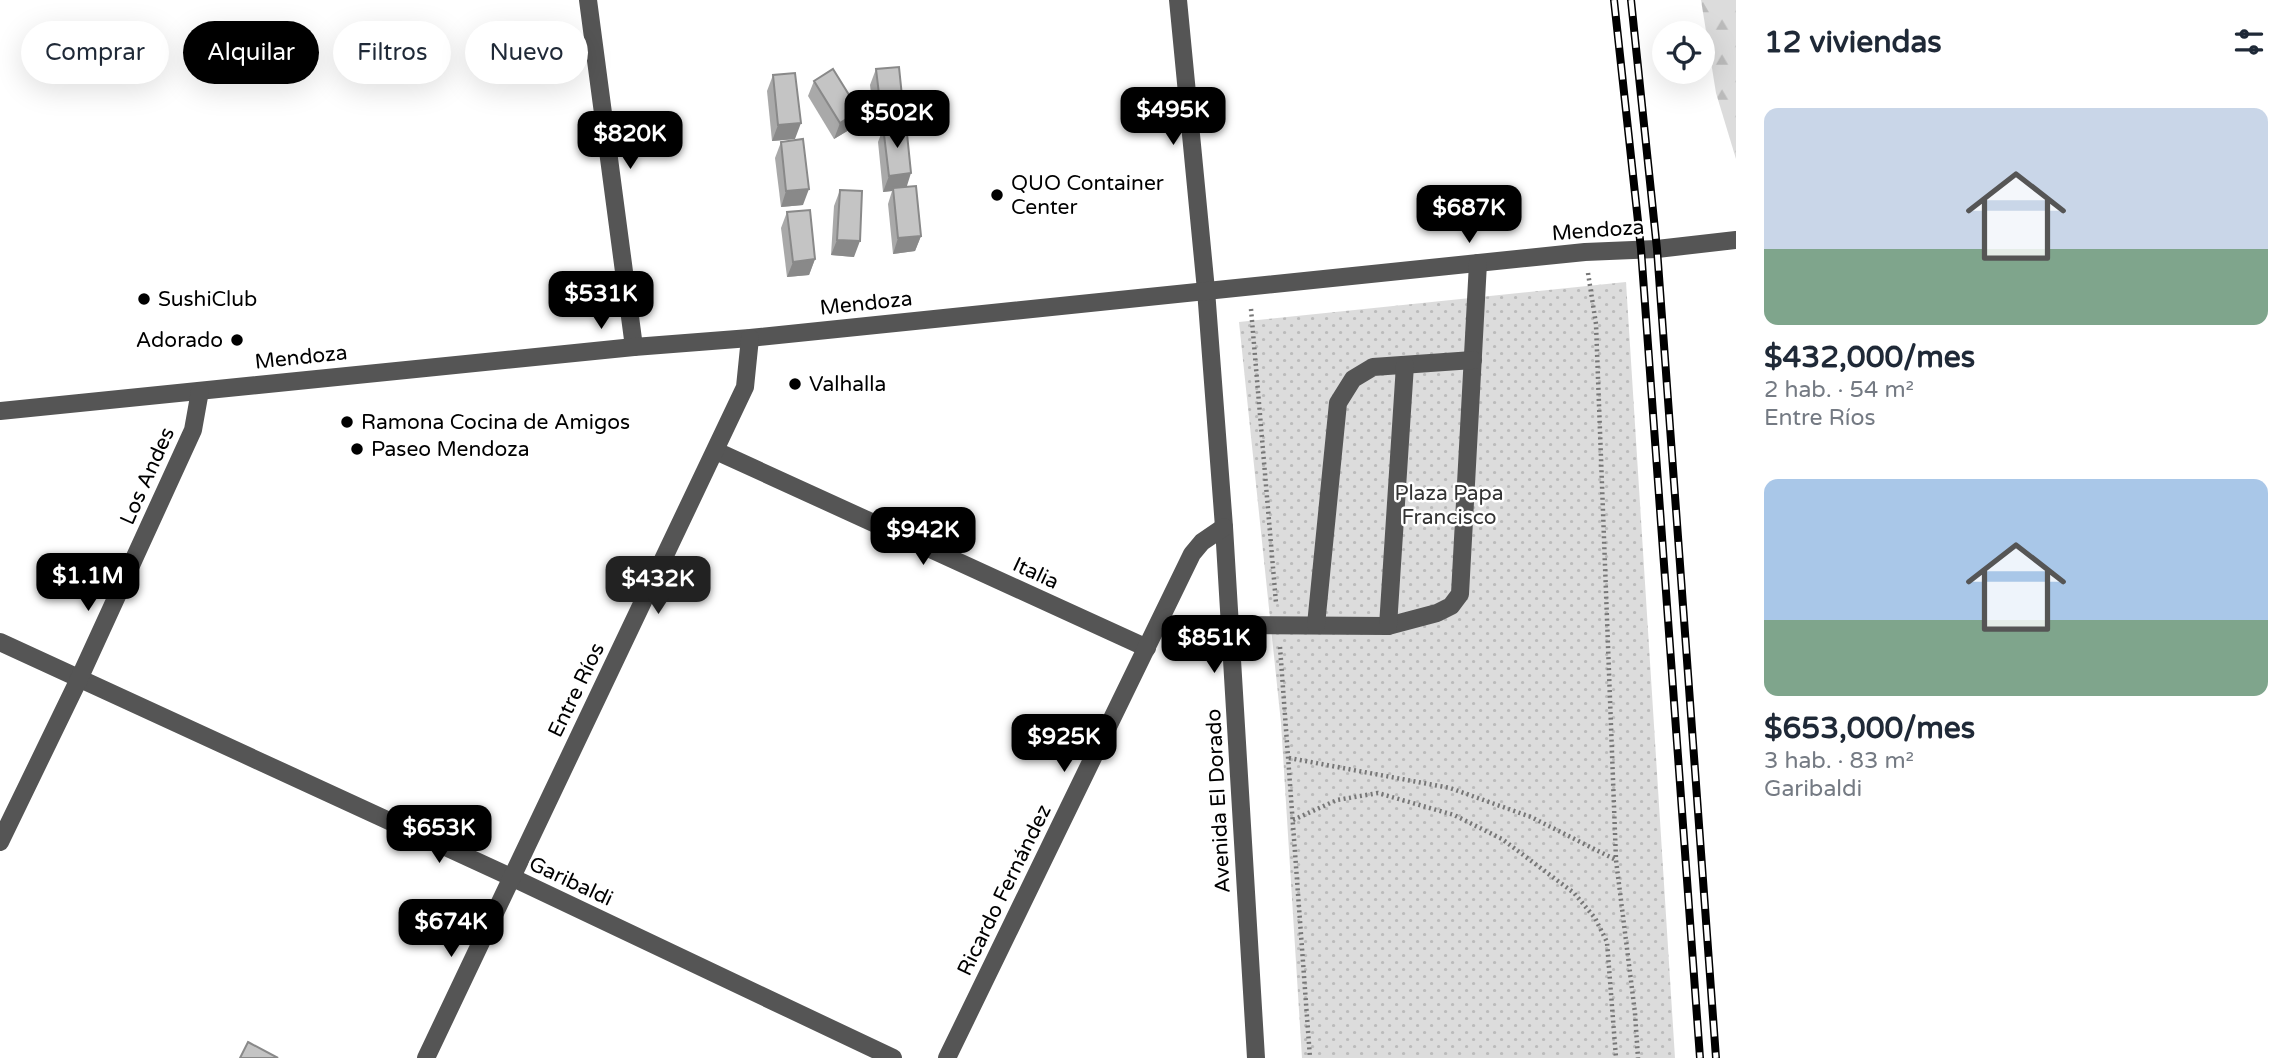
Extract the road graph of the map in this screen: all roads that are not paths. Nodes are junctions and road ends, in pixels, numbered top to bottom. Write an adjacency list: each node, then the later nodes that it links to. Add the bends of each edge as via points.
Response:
1 (588, 0): 7 (street)
2 (1178, 0): 5 (street, Avenida El Dorado)
3 (1736, 240): 4 (street, Mendoza)
4 (1478, 263): 5 (street, Mendoza); 8 (street)
5 (1206, 290): 6 (street, Mendoza); 13 (street, Avenida El Dorado)
6 (750, 338): 7 (street, Mendoza); 12 (street, Entre Ríos, via 745,387)
7 (634, 346): 10 (street, Mendoza)
8 (1473, 360): 9 (street); 16 (street, via 1460,594 1451,606 1437,613)
9 (1405, 365): 15 (street, via 1373,368 1353,379 1338,403); 16 (street)
10 (201, 391): 11 (street, Mendoza); 19 (street, Los Andes, via 193,430)
11 (0, 411)
12 (716, 451): 18 (street, Italia); 21 (street, Entre Ríos)
13 (1224, 527): 14 (street, Avenida El Dorado); 18 (street, Ricardo Fernández, via 1192,554)
14 (1230, 625): 15 (street); 25 (street, Avenida El Dorado)
15 (1316, 625): 16 (street)
16 (1388, 626)
17 (0, 642): 19 (street, Garibaldi)
18 (1147, 648): 24 (street, Ricardo Fernández)
19 (79, 680): 20 (street, Los Andes); 21 (street, Garibaldi)
20 (0, 842)
21 (511, 877): 22 (street, Entre Ríos); 23 (street, Garibaldi)
22 (426, 1058)
23 (893, 1058)
24 (947, 1058)
25 (1256, 1058)

